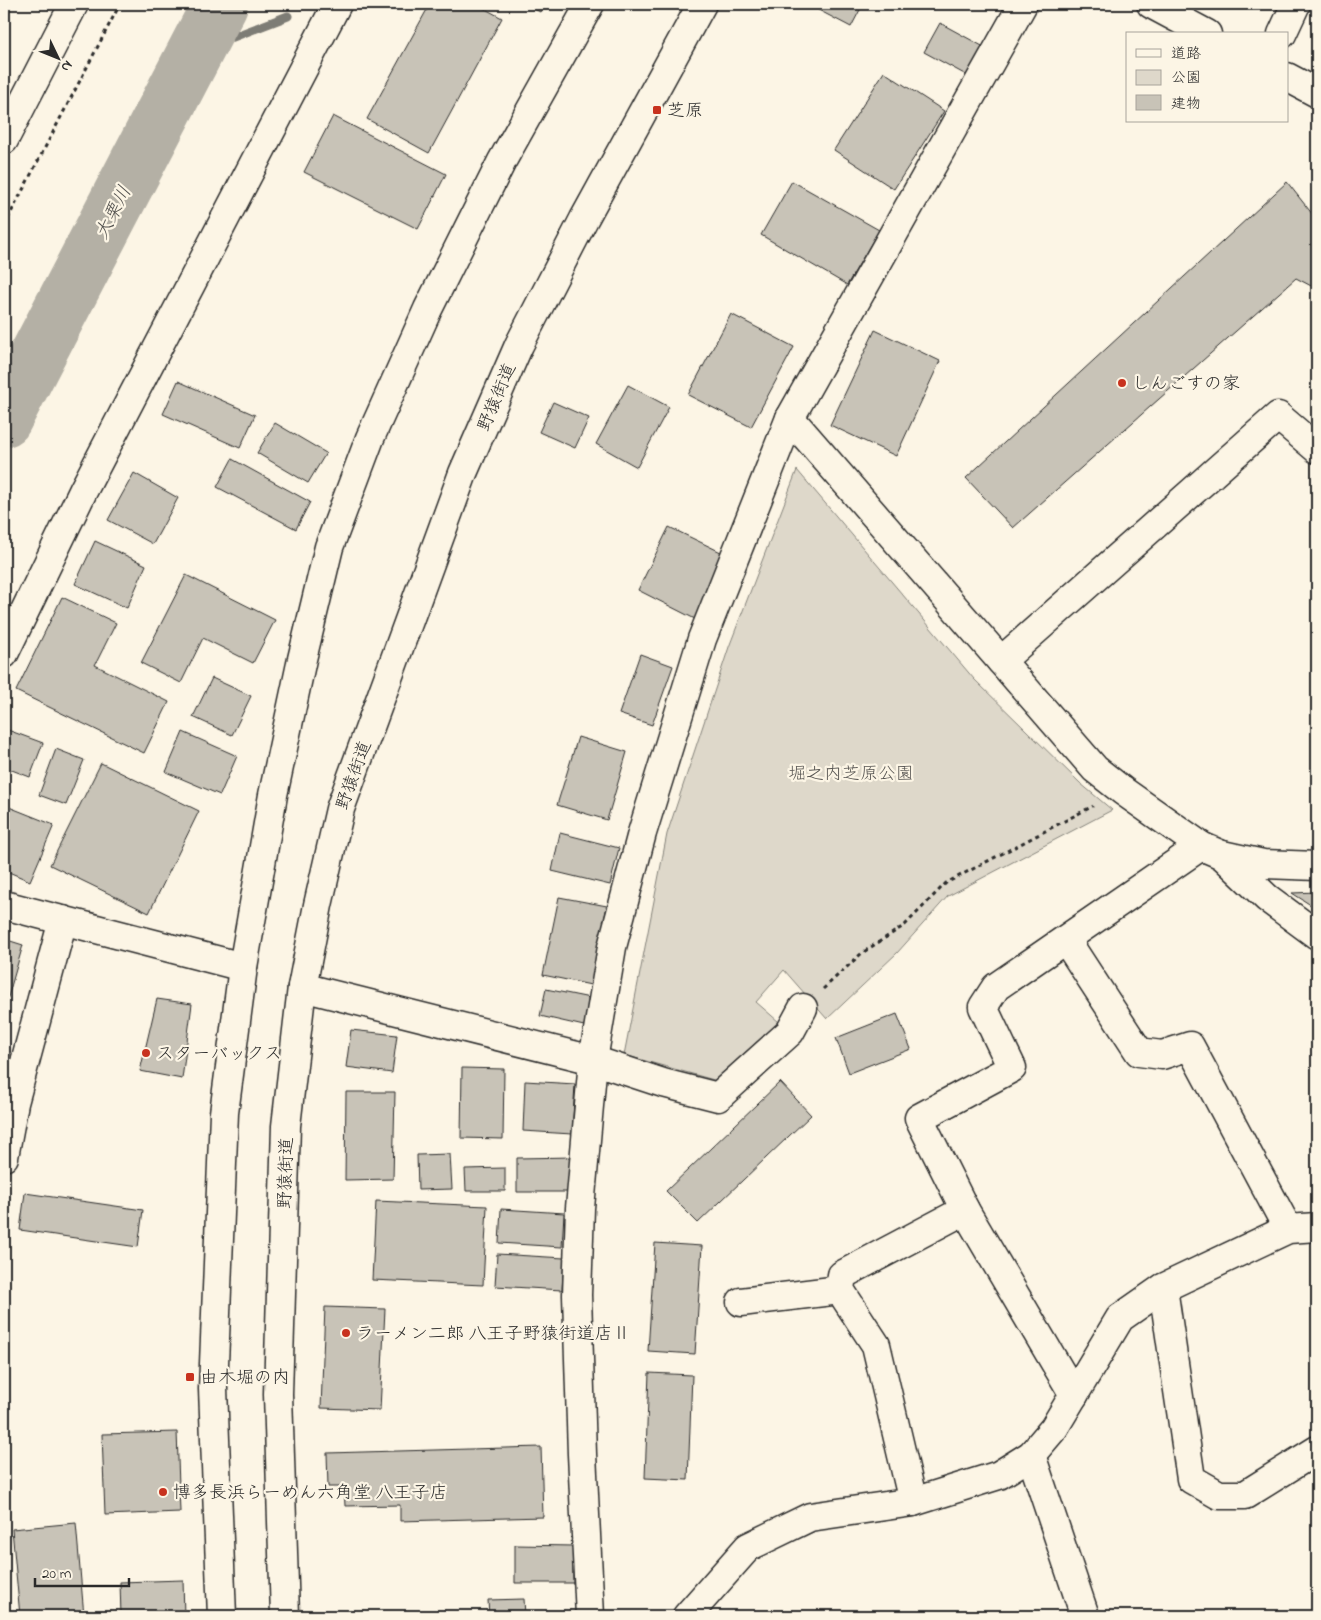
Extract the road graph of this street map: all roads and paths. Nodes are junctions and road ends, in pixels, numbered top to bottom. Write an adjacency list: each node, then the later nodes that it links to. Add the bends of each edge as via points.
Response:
1 (74, 4): 13 (street)
2 (120, 4): 14 (path)
3 (337, 4): 17 (street, via 83,491)
4 (590, 4): 26 (street, via 502,161 428,309 370,438 329,547 273,794)
5 (702, 4): 27 (street, 野猿街道, via 519,345 463,473 340,809)
6 (1023, 4): 15 (street)
7 (1151, 4): 9 (street)
8 (1296, 4): 10 (street)
9 (1203, 32)
10 (1283, 32)
11 (1288, 77): 12 (street)
12 (1317, 93)
13 (4, 140)
14 (4, 226)
15 (790, 418): 18 (street); 29 (street, via 702,639 647,814 612,947)
16 (1317, 449): 18 (street, via 1278,416)
17 (4, 654)
18 (1001, 661): 19 (street, via 1095,768)
19 (1122, 791): 20 (street); 28 (path, via 946,882 905,925 862,953)
20 (1212, 850): 21 (street, via 1264,864); 24 (street, via 1267,898); 25 (street)
21 (1317, 866)
22 (4, 905): 23 (street)
23 (63, 920): 26 (street); 30 (street, via 14,1103)
24 (1317, 935)
25 (1066, 940): 31 (street, via 996,987 983,1007 1012,1068 918,1118); 33 (street, via 1139,1052 1162,1055 1190,1046)
26 (243, 967): 41 (street, via 224,1113 213,1389)
27 (302, 987): 29 (street); 42 (street, 野猿街道, via 286,1126 278,1394)
28 (803, 1008): 29 (street, via 790,1032 718,1097)
29 (593, 1060): 43 (street, via 580,1208 577,1295)
30 (4, 1157)
31 (965, 1210): 35 (street, via 842,1275); 37 (street)
32 (1317, 1227): 33 (street)
33 (1288, 1230): 34 (street)
34 (1163, 1288): 37 (street, via 1120,1318); 38 (street, via 1191,1479 1219,1495 1245,1495)
35 (840, 1290): 36 (street); 40 (street, via 876,1345)
36 (741, 1302)
37 (1074, 1395): 39 (street, via 1054,1428)
38 (1317, 1450)
39 (1031, 1455): 40 (street, via 999,1475); 45 (street)
40 (913, 1502): 44 (street, via 810,1517 748,1547)
41 (222, 1616)
42 (285, 1616)
43 (590, 1616)
44 (687, 1616)
45 (1085, 1616)

